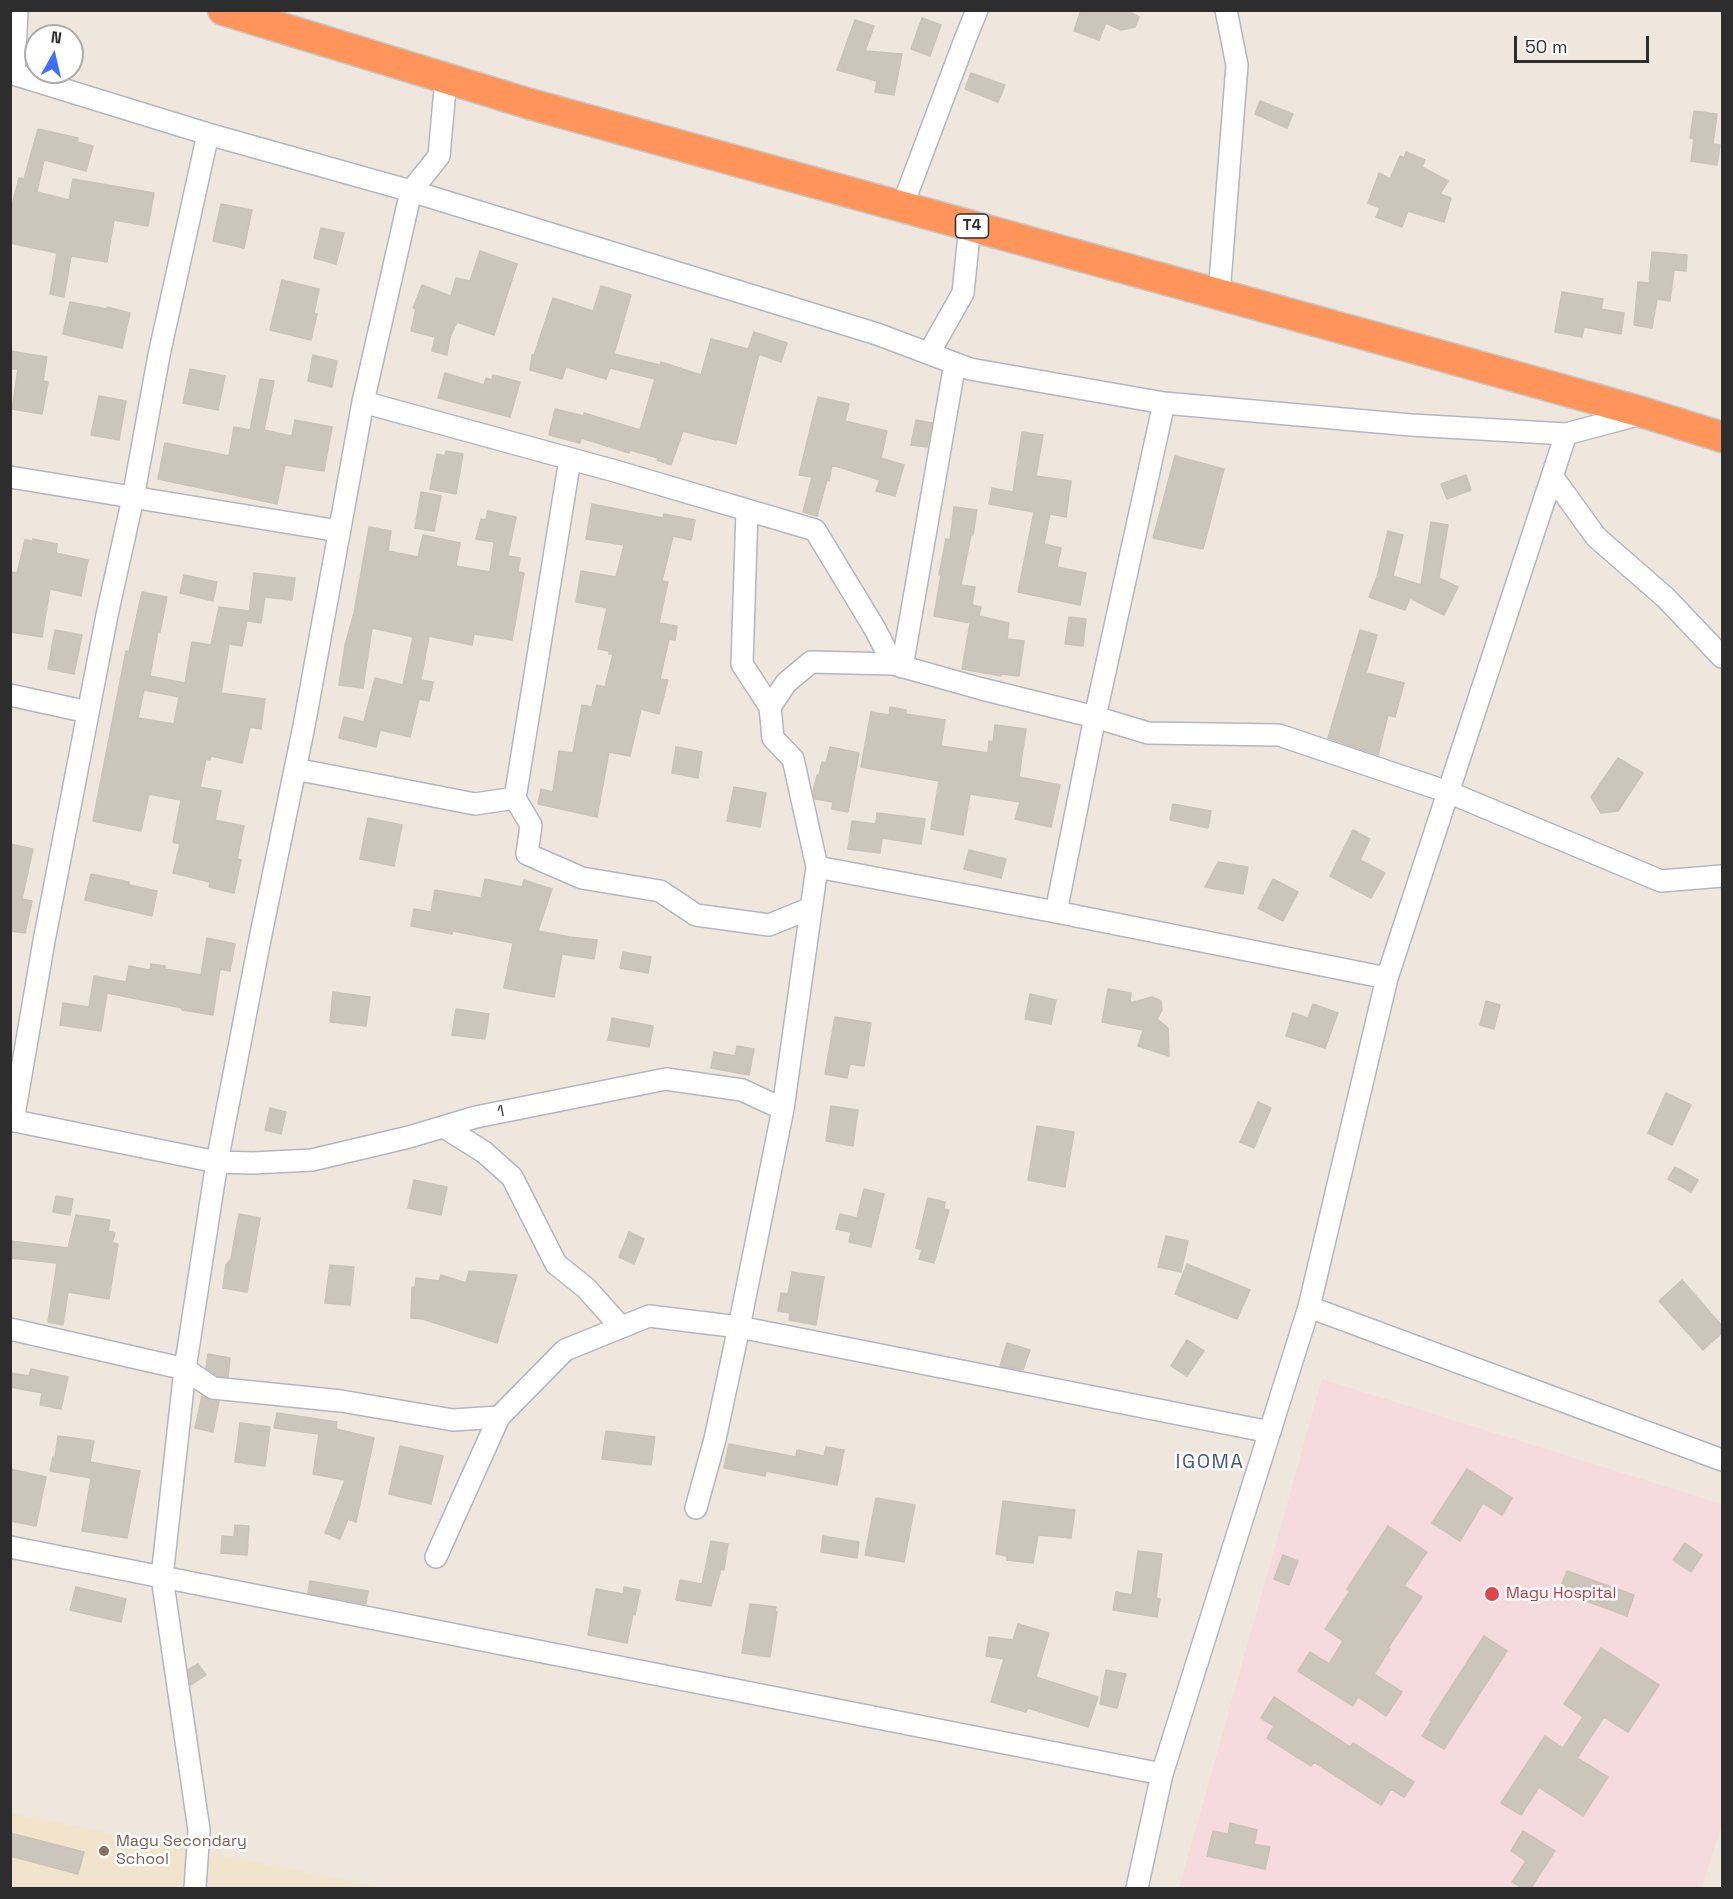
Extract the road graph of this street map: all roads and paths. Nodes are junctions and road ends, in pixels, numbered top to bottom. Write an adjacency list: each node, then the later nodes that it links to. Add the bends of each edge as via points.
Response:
1 (16, 10): 5 (street)
2 (223, 10): 6 (highway, T4)
3 (977, 10): 9 (street)
4 (1226, 10): 11 (street, via 1237,64)
5 (12, 74): 7 (street)
6 (446, 78): 8 (street, via 439,156); 9 (highway, T4)
7 (208, 134): 8 (street); 22 (street, via 159,355)
8 (411, 191): 12 (street); 14 (street)
9 (902, 207): 10 (highway, T4)
10 (970, 225): 11 (highway, T4); 12 (street, via 963,293)
11 (1219, 294): 16 (highway, T4)
12 (929, 353): 13 (street)
13 (955, 363): 15 (street, via 970,369); 26 (street)
14 (363, 402): 19 (street); 24 (street)
15 (1164, 403): 17 (street); 30 (street)
16 (1646, 413): 17 (street); 18 (highway, T4)
17 (1566, 434): 20 (street)
18 (1722, 437)
19 (570, 459): 23 (street); 33 (street)
20 (1552, 476): 25 (street, via 1596,537 1666,598); 32 (street)
21 (10, 477): 22 (street)
22 (133, 498): 24 (street); 29 (street)
23 (747, 510): 26 (street, via 815,530); 28 (street, via 742,664)
24 (339, 531): 31 (street)
25 (1722, 657)
26 (898, 666): 28 (street, via 811,662 786,683); 30 (street)
27 (10, 695): 29 (street)
28 (770, 707): 34 (street, via 773,738 793,759)
29 (88, 712): 40 (street)
30 (1095, 717): 32 (street, via 1148,733 1279,735); 37 (street)
31 (295, 769): 33 (street, via 476,804); 42 (street)
32 (1448, 792): 35 (street, via 1661,881); 38 (street)
33 (515, 798): 36 (street, via 531,825 527,854 582,878 660,891 696,915 769,925)
34 (817, 867): 36 (street); 37 (street)
35 (1722, 876)
36 (811, 908): 39 (street)
37 (1056, 912): 38 (street)
38 (1387, 978): 43 (street)
39 (783, 1109): 41 (street, 1, via 742,1090 666,1079); 45 (street)
40 (12, 1120): 42 (street, 1)
41 (444, 1126): 42 (street, 1, via 312,1161); 44 (street, via 484,1152 512,1177 556,1264 586,1288)
42 (217, 1162): 47 (street)
43 (1309, 1307): 49 (street); 50 (street)
44 (621, 1327): 45 (street, via 649,1316); 48 (street, via 565,1350)
45 (739, 1327): 49 (street); 51 (street)
46 (10, 1329): 47 (street)
47 (185, 1369): 48 (street, via 213,1388 341,1401 453,1420); 54 (street)
48 (499, 1417): 53 (street)
49 (1270, 1432): 55 (street)
50 (1722, 1460)
51 (696, 1508)
52 (10, 1547): 54 (street)
53 (436, 1557)
54 (162, 1576): 55 (street); 56 (street, via 199,1830)
55 (1162, 1774): 57 (street)
56 (195, 1888)
57 (1137, 1888)

